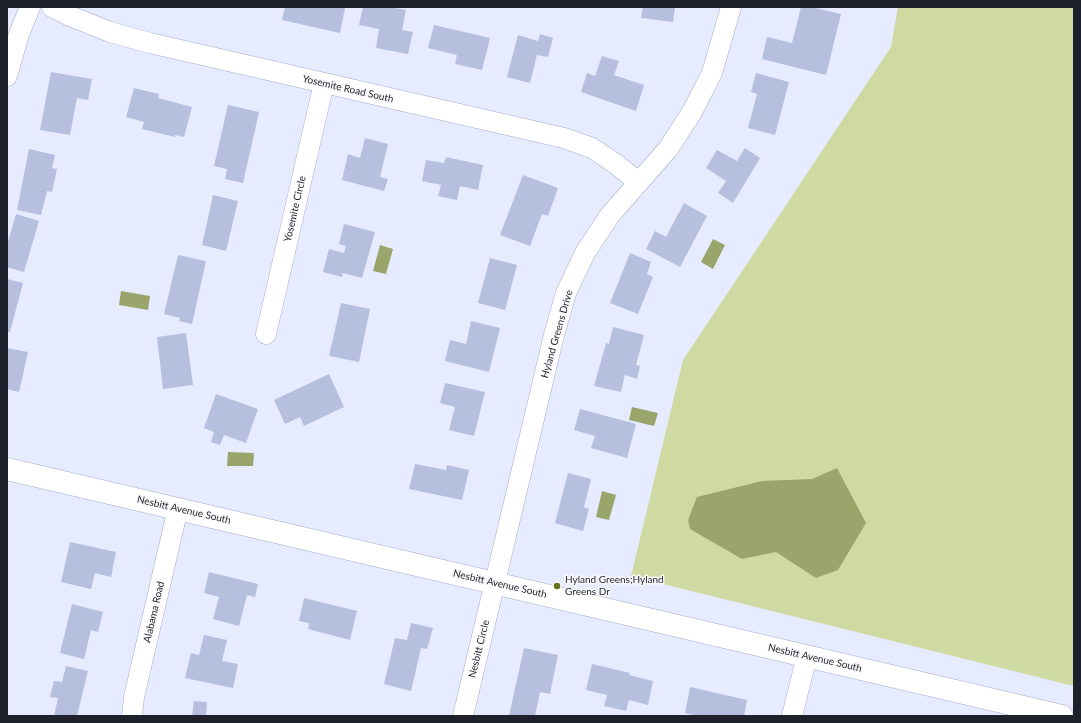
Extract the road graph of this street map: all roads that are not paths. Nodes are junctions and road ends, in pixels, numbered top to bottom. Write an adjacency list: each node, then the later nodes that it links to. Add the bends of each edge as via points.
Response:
1 (30, 7): 4 (street)
2 (52, 7): 5 (street, Yosemite Road South, via 116,34)
3 (731, 7): 6 (street, Hyland Greens Drive, via 712,72 692,112 668,149)
4 (7, 76)
5 (324, 83): 6 (street, Yosemite Road South, via 564,138 592,148); 7 (street, Yosemite Circle)
6 (638, 182): 10 (street, Hyland Greens Drive, via 610,215 585,253 566,294)
7 (266, 334)
8 (7, 468): 9 (street, Nesbitt Avenue South)
9 (178, 508): 10 (street, Nesbitt Avenue South); 12 (street, Alabama Road, via 134,697)
10 (495, 583): 11 (street, Nesbitt Avenue South); 13 (street, Nesbitt Circle)
11 (807, 656): 14 (street); 15 (street, Nesbitt Avenue South)
12 (132, 716)
13 (463, 716)
14 (792, 716)
15 (1062, 716)

